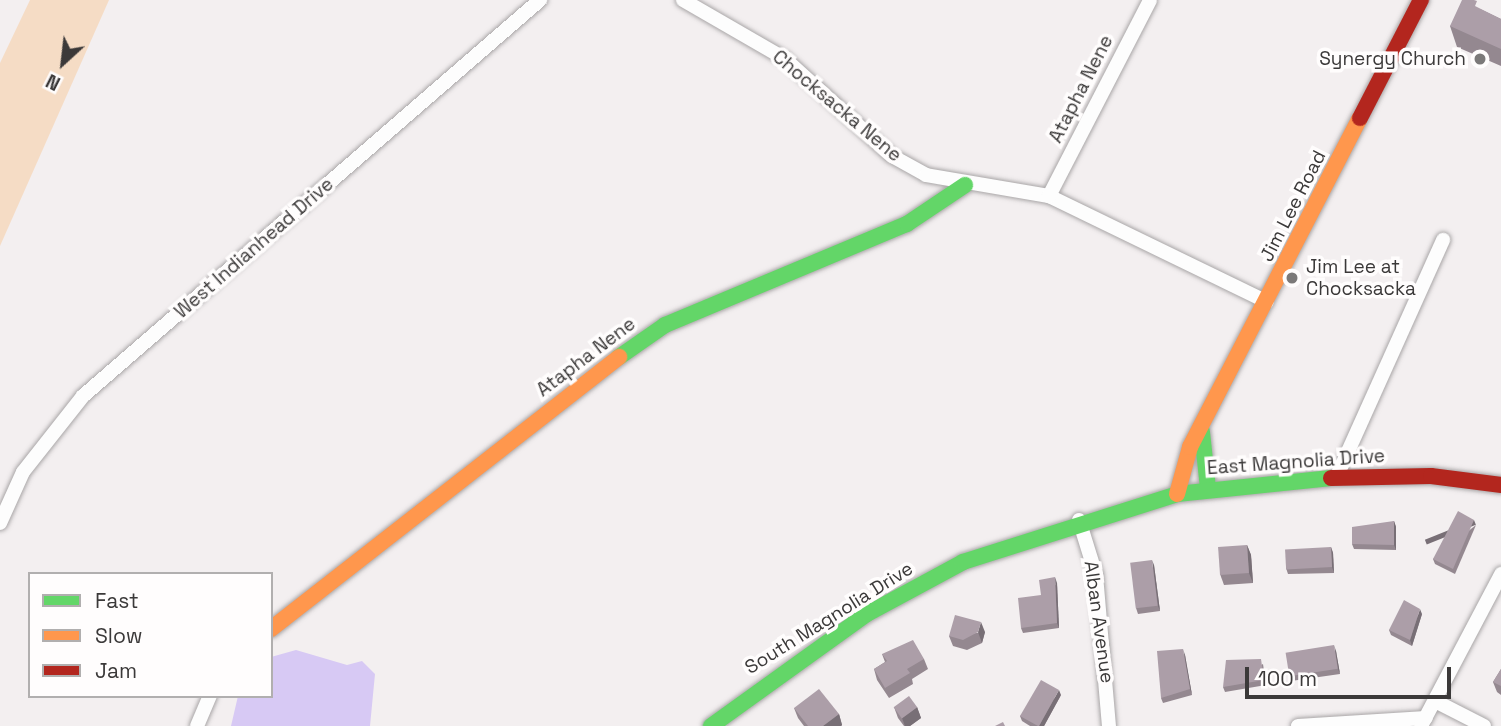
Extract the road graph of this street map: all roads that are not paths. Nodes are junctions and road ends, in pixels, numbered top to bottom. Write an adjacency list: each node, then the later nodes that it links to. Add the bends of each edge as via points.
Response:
1 (540, 0): 15 (street, West Indianhead Drive, via 83,396 23,472)
2 (683, 0): 5 (street, Chocksacka Nene, via 785,59 892,156 926,175)
3 (1150, 0): 6 (street, Atapha Nene)
4 (1421, 0): 8 (street, Jim Lee Road)
5 (965, 185): 6 (street, Chocksacka Nene); 17 (street, Atapha Nene, via 908,224 665,325 589,378 359,566)
6 (1049, 196): 8 (street, Chocksacka Nene)
7 (1443, 240): 10 (street)
8 (1267, 302): 9 (street, Jim Lee Road)
9 (1202, 432): 12 (street); 13 (street, Jim Lee Road, via 1190,447)
10 (1337, 476): 11 (street, East Magnolia Drive, via 1431,476); 12 (street, East Magnolia Drive)
11 (1501, 485)
12 (1208, 488): 13 (street, East Magnolia Drive)
13 (1177, 494): 14 (street, South Magnolia Drive)
14 (1079, 520): 22 (street, South Magnolia Drive, via 963,562 879,607 775,675); 23 (street, Alban Avenue, via 1096,575)
15 (0, 523)
16 (1501, 574): 19 (street)
17 (273, 627)
18 (209, 698): 21 (street)
19 (1435, 701): 20 (street); 25 (street)
20 (1423, 722): 24 (street)
21 (197, 726)
22 (711, 726)
23 (1109, 726)
24 (1298, 726)
25 (1484, 726)

